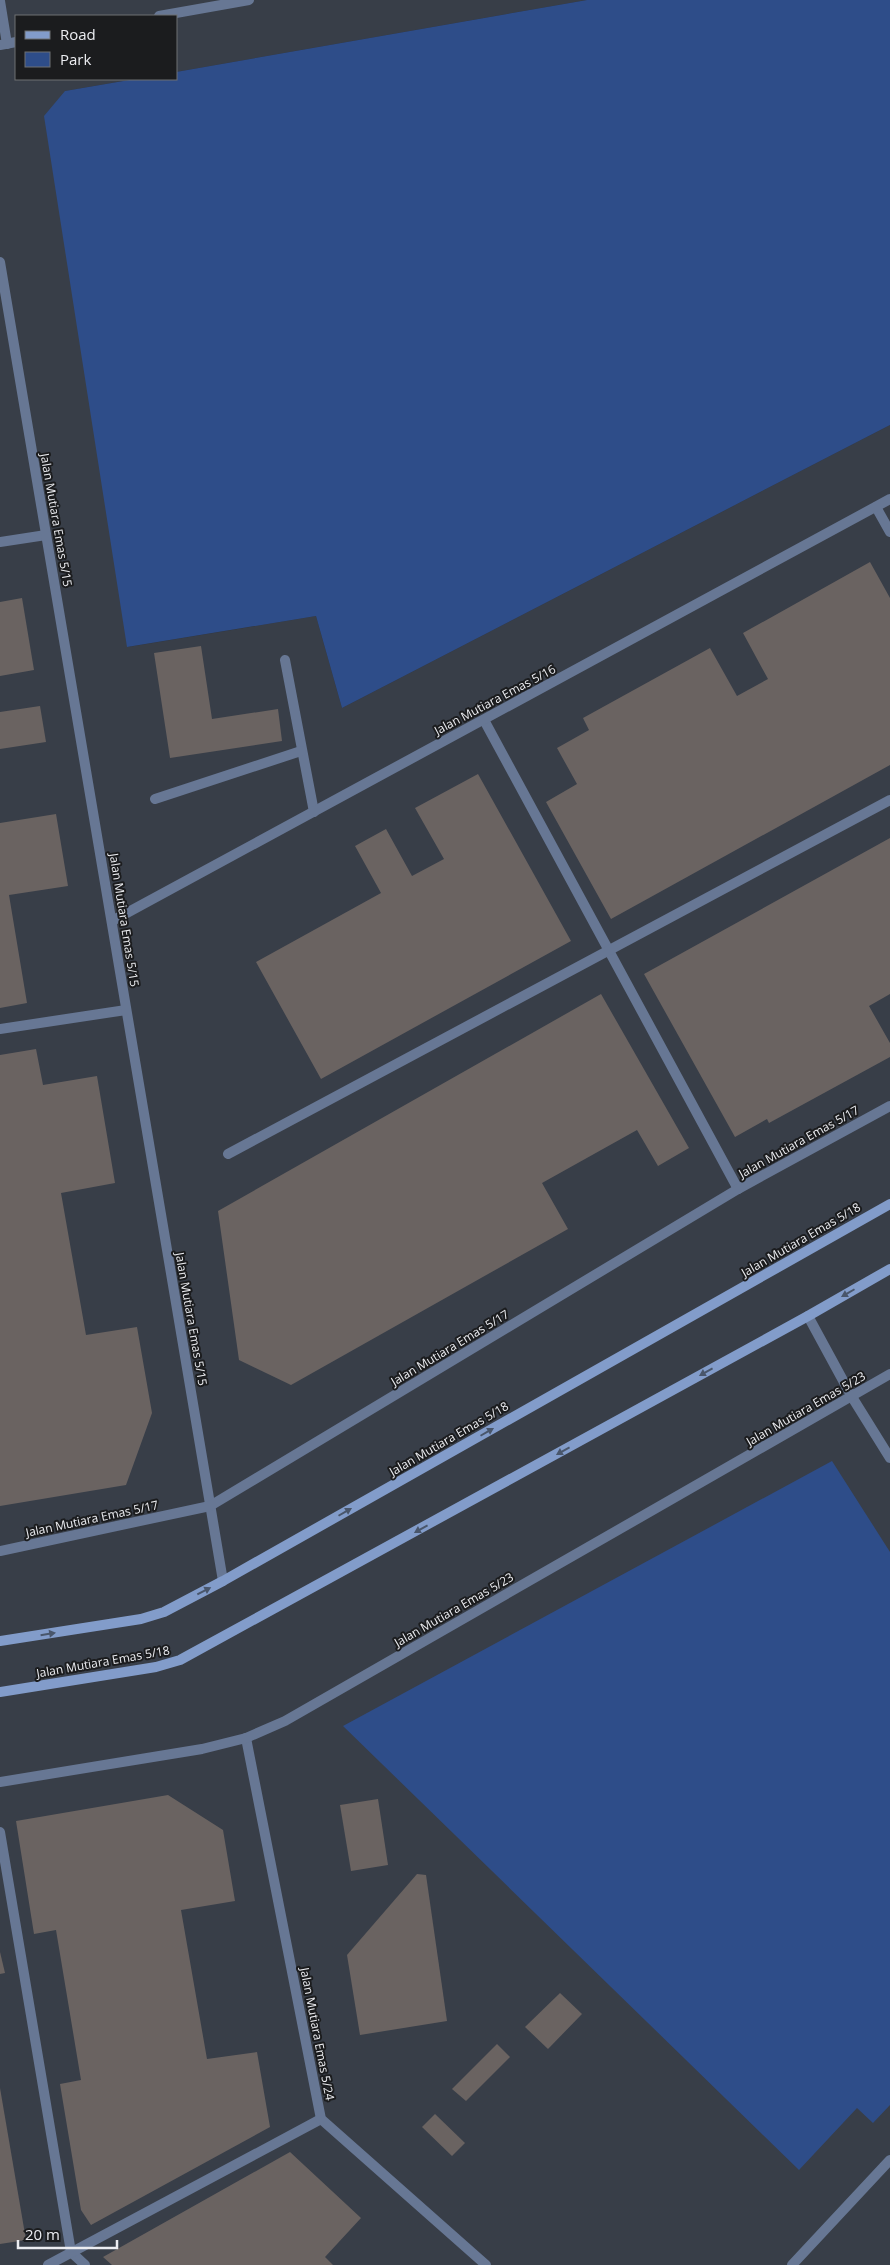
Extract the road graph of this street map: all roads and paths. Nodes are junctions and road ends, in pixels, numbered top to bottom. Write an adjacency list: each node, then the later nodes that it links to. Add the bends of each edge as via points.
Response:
1 (249, 0): 3 (street)
2 (0, 1): 4 (street)
3 (165, 15)
4 (8, 44)
5 (0, 262): 9 (street, Jalan Mutiara Emas 5/15)
6 (890, 499): 7 (street, Jalan Mutiara Emas 5/16)
7 (876, 507): 8 (street); 12 (street, Jalan Mutiara Emas 5/16)
8 (890, 532)
9 (46, 536): 10 (street); 17 (street, Jalan Mutiara Emas 5/15)
10 (0, 542)
11 (285, 660): 13 (street)
12 (484, 720): 16 (street, Jalan Mutiara Emas 5/16); 18 (street)
13 (301, 751): 14 (street); 16 (street)
14 (155, 799)
15 (890, 800): 18 (street)
16 (314, 812): 17 (street, Jalan Mutiara Emas 5/16)
17 (112, 920): 19 (street, Jalan Mutiara Emas 5/15)
18 (609, 950): 22 (street); 23 (street)
19 (126, 1010): 20 (street); 30 (street, Jalan Mutiara Emas 5/15)
20 (0, 1029)
21 (890, 1106): 23 (street, Jalan Mutiara Emas 5/17)
22 (228, 1154)
23 (738, 1189): 30 (street, Jalan Mutiara Emas 5/17)
24 (890, 1204): 32 (street, Jalan Mutiara Emas 5/18, one-way to 24)
25 (890, 1269): 26 (street, Jalan Mutiara Emas 5/18, one-way to 26)
26 (808, 1316): 28 (street); 34 (street, Jalan Mutiara Emas 5/18, one-way to 34, via 180,1660 156,1667)
27 (890, 1374): 28 (street, Jalan Mutiara Emas 5/23)
28 (852, 1397): 29 (street); 35 (street, Jalan Mutiara Emas 5/23, via 285,1721)
29 (890, 1458)
30 (210, 1506): 31 (street, Jalan Mutiara Emas 5/17); 32 (street, Jalan Mutiara Emas 5/15)
31 (0, 1551)
32 (223, 1582): 33 (street, Jalan Mutiara Emas 5/18, one-way to 32, via 141,1619 164,1612)
33 (0, 1641)
34 (0, 1692)
35 (246, 1738): 36 (street, Jalan Mutiara Emas 5/23, via 202,1750); 38 (street, Jalan Mutiara Emas 5/24)
36 (0, 1782)
37 (0, 1832): 40 (street)
38 (321, 2119): 40 (street); 43 (street, Jalan Mutiara Emas 5/24)
39 (890, 2160): 44 (street)
40 (71, 2252): 41 (street); 42 (street)
41 (48, 2265)
42 (85, 2265)
43 (486, 2265)
44 (792, 2265)

